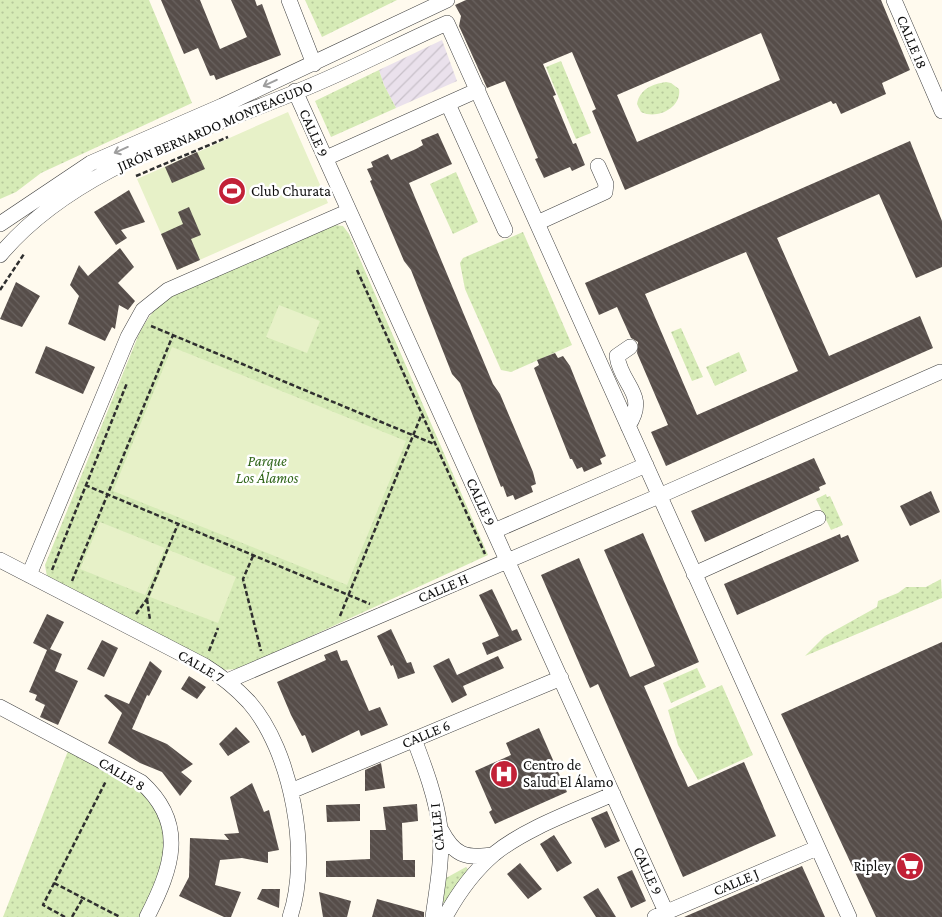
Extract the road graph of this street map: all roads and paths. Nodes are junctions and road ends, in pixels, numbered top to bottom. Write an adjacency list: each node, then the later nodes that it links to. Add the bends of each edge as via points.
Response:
1 (289, 0): 4 (street)
2 (447, 0): 4 (street, JIRÓN BERNARDO MONTEAGUDO)
3 (894, 0): 8 (street, CALLE 18)
4 (314, 64): 15 (street, JIRÓN BERNARDO MONTEAGUDO, one-way to 15, via 91,163)
5 (478, 90): 6 (street, JIRÓN BERNARDO MONTEAGUDO, via 447,23); 7 (street); 14 (street)
6 (295, 91): 10 (street, CALLE 9); 18 (street, JIRÓN BERNARDO MONTEAGUDO, via 94,179 34,221)
7 (448, 104): 10 (street); 16 (street)
8 (942, 110)
9 (237, 133): 12 (path)
10 (326, 158): 13 (street, CALLE 9)
11 (598, 166): 14 (street, via 606,184 604,192)
12 (132, 178)
13 (350, 211): 21 (street, via 168,290 142,310); 39 (street, CALLE 9)
14 (537, 223): 30 (street)
15 (0, 224)
16 (505, 230)
17 (29, 247): 20 (path)
18 (0, 255)
19 (354, 263): 29 (path)
20 (0, 290)
21 (136, 319): 23 (path); 45 (street)
22 (154, 321): 23 (path)
23 (150, 325): 24 (path); 25 (path)
24 (147, 334)
25 (173, 335): 31 (path); 35 (path)
26 (630, 347): 30 (street, via 617,356 637,402 636,415)
27 (940, 372): 36 (street, CALLE H)
28 (129, 379): 34 (path)
29 (421, 416): 31 (path); 32 (path)
30 (628, 426): 33 (street)
31 (413, 435): 32 (path); 48 (path)
32 (434, 444): 41 (path)
33 (646, 465): 36 (street); 39 (street)
34 (85, 485): 35 (path); 46 (path, via 52,566)
35 (107, 494): 38 (path); 47 (path)
36 (659, 496): 43 (street, CALLE H); 44 (street)
37 (818, 518): 44 (street)
38 (178, 524): 40 (path); 49 (path)
39 (494, 531): 43 (street, CALLE 9)
40 (253, 555): 48 (path); 55 (path, via 243,579)
41 (485, 555)
42 (0, 560): 45 (street, CALLE 7)
43 (508, 561): 57 (street, CALLE 9); 58 (street, CALLE H)
44 (694, 574): 65 (street)
45 (30, 575): 58 (street, CALLE 7, via 205,666)
46 (54, 576)
47 (70, 585)
48 (348, 595): 50 (path); 52 (path)
49 (147, 599): 51 (path); 53 (path)
50 (371, 604)
51 (133, 617)
52 (339, 619)
53 (150, 625)
54 (218, 628): 56 (path)
55 (262, 652)
56 (207, 654)
57 (560, 678): 60 (street, CALLE 6); 63 (street, CALLE 9)
58 (227, 681): 62 (street, CALLE 7, via 250,704 268,731)
59 (0, 707): 73 (street, CALLE 8, via 141,782 156,796 166,813 172,837 162,888)
60 (414, 739): 62 (street, CALLE 6); 64 (street, CALLE I, via 431,783)
61 (106, 781): 67 (path)
62 (291, 791): 74 (street, CALLE 7, via 299,849)
63 (613, 794): 66 (street, via 511,842); 69 (street, CALLE 9)
64 (440, 828): 66 (street, via 448,844 461,853 478,857); 75 (street, CALLE I, via 441,850)
65 (817, 848): 69 (street, CALLE J); 77 (street)
66 (493, 855): 76 (street, via 464,888)
67 (54, 883): 68 (path); 70 (path, via 43,905)
68 (83, 898): 71 (path); 72 (path)
69 (661, 914)
70 (65, 917)
71 (72, 917)
72 (120, 917)
73 (147, 917)
74 (290, 917)
75 (433, 917)
76 (445, 917)
77 (849, 917)

